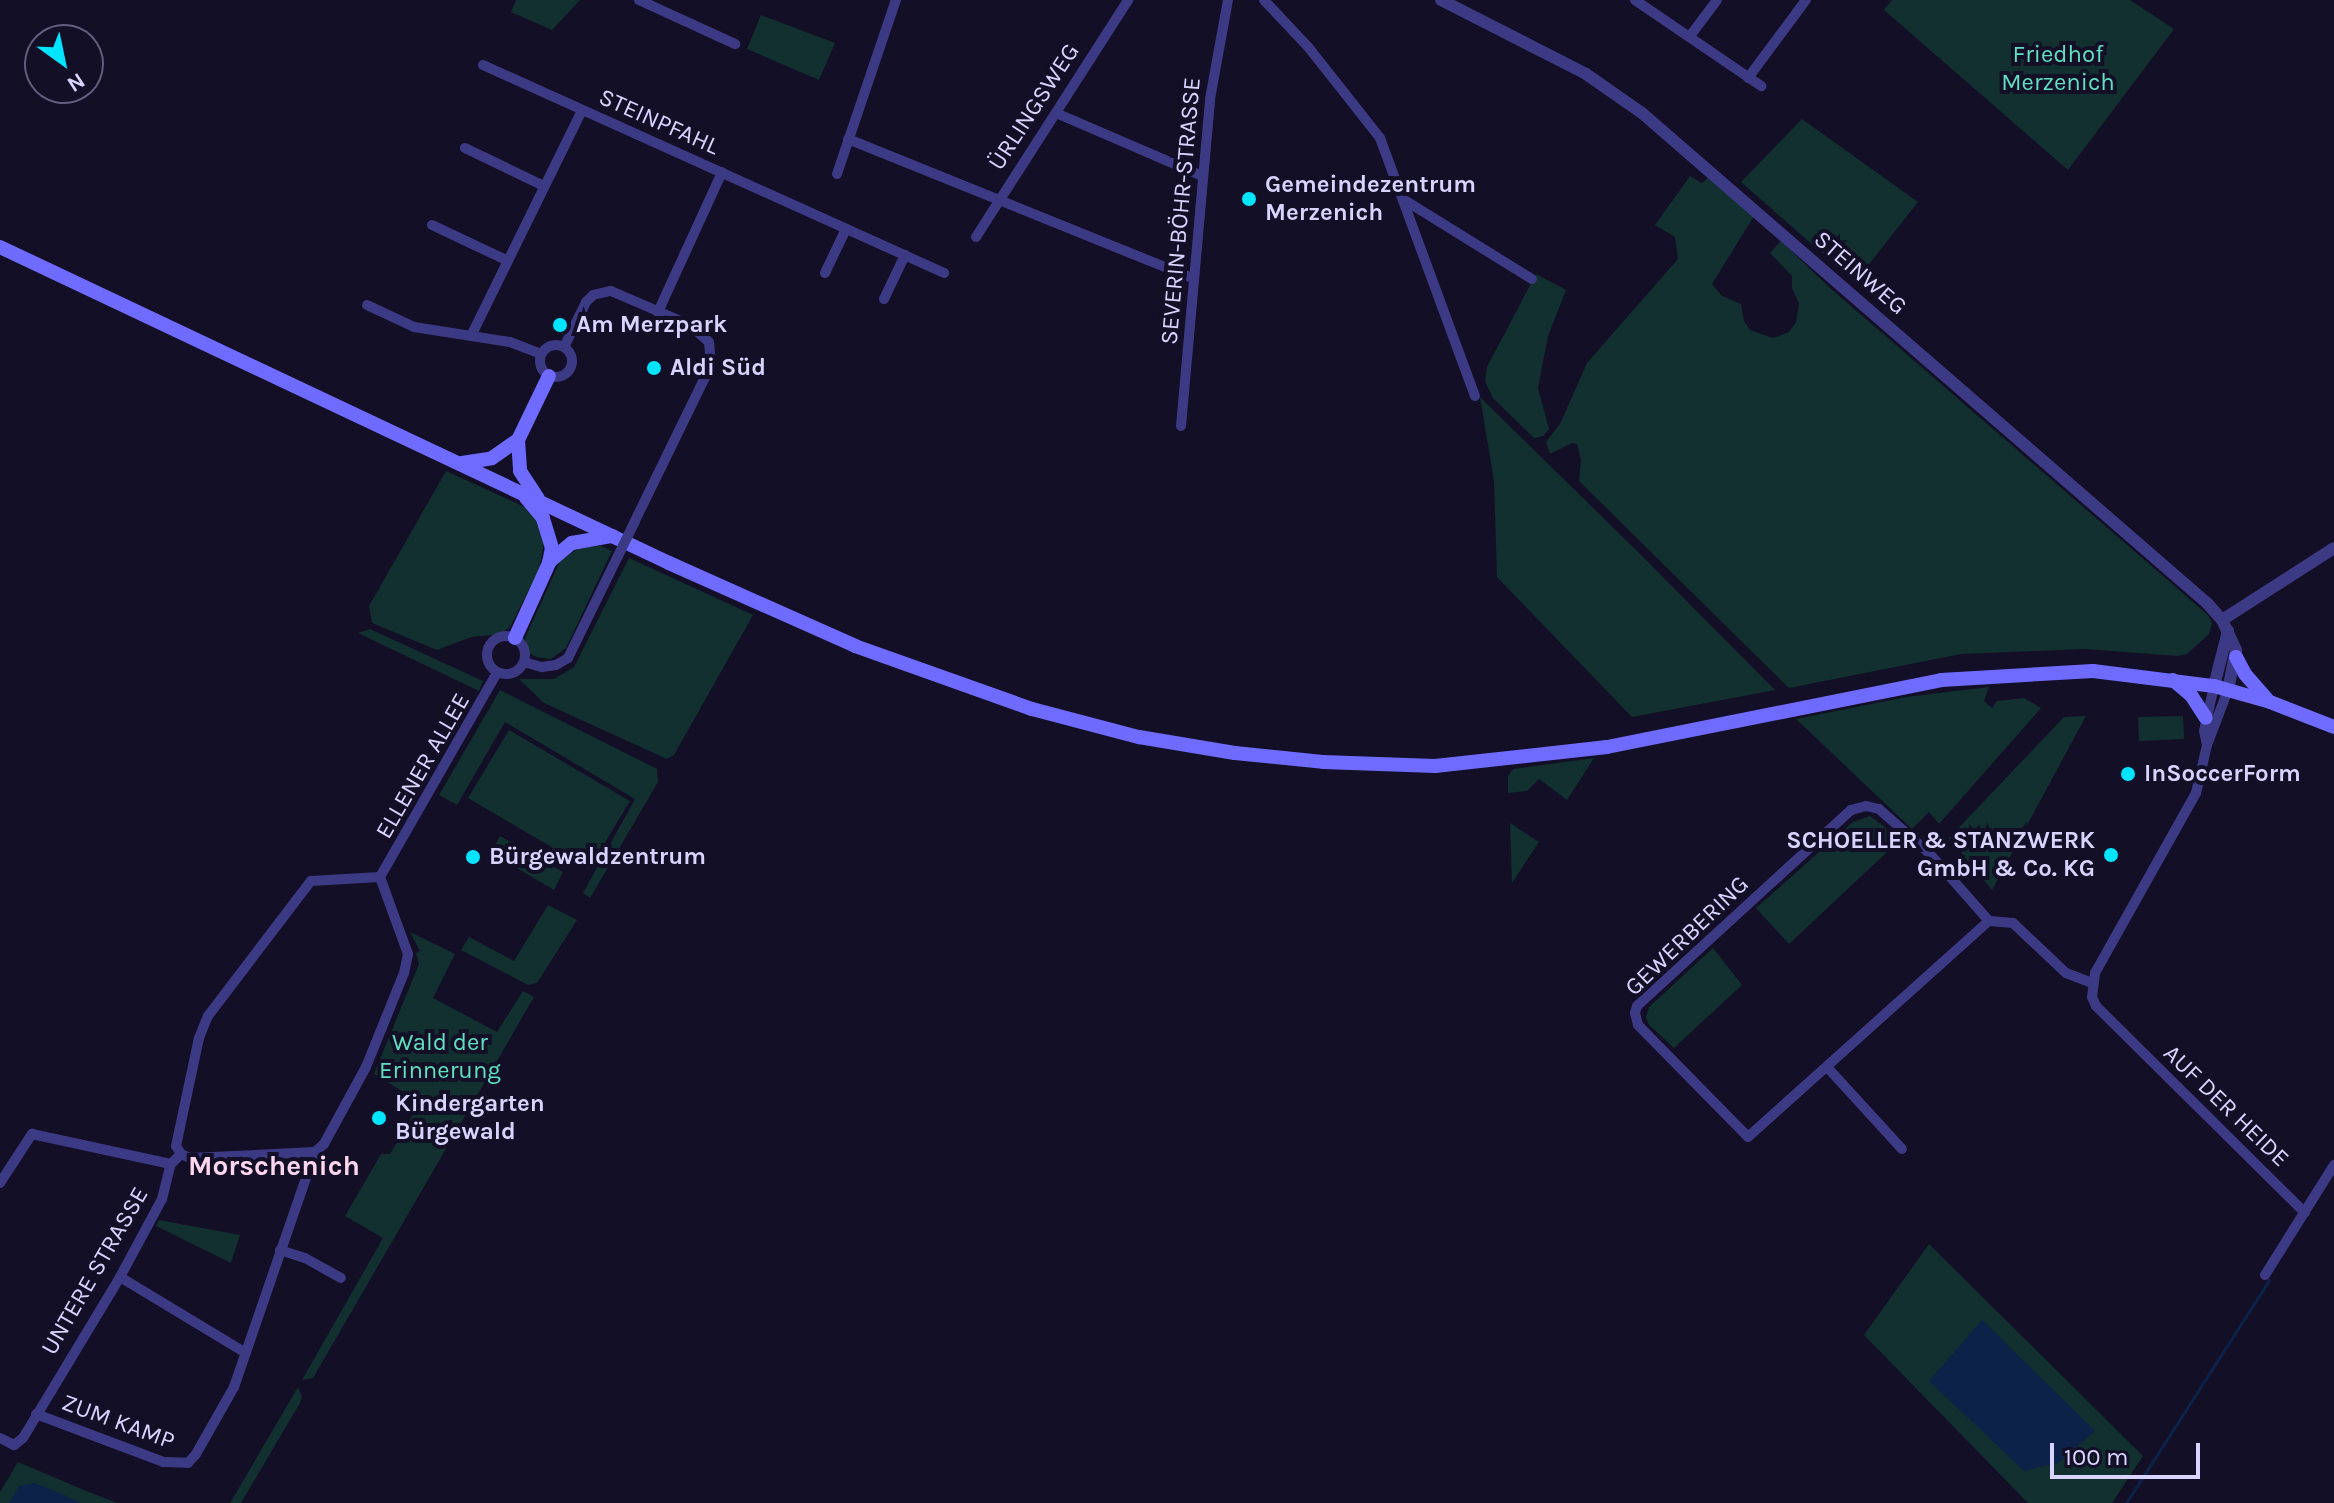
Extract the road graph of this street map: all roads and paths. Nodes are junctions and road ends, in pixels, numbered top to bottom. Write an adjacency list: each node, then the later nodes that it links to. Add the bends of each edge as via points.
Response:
1 (639, 0): 11 (street)
2 (896, 0): 17 (street)
3 (1128, 0): 16 (street, ÜRLINGSWEG)
4 (1228, 0): 21 (street, SEVERIN-BÖHR-STRASSE)
5 (1264, 0): 24 (street, via 1373,127)
6 (1441, 0): 51 (street, STEINWEG, via 1563,61 1642,113)
7 (1635, 0): 10 (street)
8 (1717, 0): 10 (street)
9 (1806, 0): 13 (street)
10 (1690, 36): 13 (street)
11 (735, 44)
12 (483, 65): 15 (street, STEINPFAHL)
13 (1748, 78): 14 (street)
14 (1761, 86)
15 (582, 110): 19 (street, STEINPFAHL); 22 (street)
16 (1056, 113): 21 (street); 23 (street, ÜRLINGSWEG)
17 (848, 139): 20 (street); 23 (street)
18 (465, 148): 22 (street)
19 (722, 172): 26 (street); 37 (street, STEINPFAHL)
20 (837, 174)
21 (1202, 176): 33 (street, SEVERIN-BÖHR-STRASSE)
22 (544, 186): 30 (street)
23 (998, 198): 27 (street, ÜRLINGSWEG); 33 (street)
24 (1406, 201): 34 (street); 42 (street)
25 (432, 225): 30 (street)
26 (846, 229): 29 (street); 31 (street)
27 (976, 237)
28 (0, 247): 45 (main road)
29 (905, 255): 32 (street); 35 (street)
30 (506, 260): 38 (street)
31 (825, 273)
32 (944, 273)
33 (1194, 279): 43 (street, SEVERIN-BÖHR-STRASSE)
34 (1532, 279)
35 (884, 299)
36 (367, 305): 38 (street, via 414,327)
37 (658, 312): 39 (street, via 623,294 593,295); 54 (street, bridge, via 704,334 712,350 711,365 568,658 542,667)
38 (471, 336): 40 (street)
39 (564, 347): 40 (street, via 548,347); 41 (street, via 572,358 571,368 564,375)
40 (541, 354): 41 (street, via 539,364)
41 (549, 376): 44 (main road)
42 (1475, 396)
43 (1181, 426)
44 (518, 440): 45 (main road, via 492,458); 47 (main road, via 525,483)
45 (458, 463): 46 (main road)
46 (519, 493): 47 (main road); 50 (main road, via 543,518 552,548)
47 (544, 504): 48 (main road)
48 (615, 536): 50 (main road, via 572,543); 56 (main road, via 855,646 1032,709 1139,737 1323,762 1435,766 1553,755 1941,680 2080,671)
49 (2334, 548): 51 (street)
50 (549, 563): 52 (main road)
51 (2225, 626): 53 (street); 57 (street)
52 (515, 638): 54 (street, via 524,648); 55 (street, via 500,637 488,646 487,662)
53 (2236, 657): 57 (street); 58 (main road)
54 (524, 662): 55 (street, via 512,673)
55 (497, 673): 62 (street, ELLENER ALLEE)
56 (2172, 680): 57 (main road); 59 (main road, via 2191,695)
57 (2221, 688): 58 (main road); 59 (street); 61 (street)
58 (2270, 702): 60 (main road)
59 (2206, 718): 61 (street)
60 (2334, 727)
61 (2207, 745): 64 (street, via 2196,793)
62 (380, 877): 67 (street, via 401,931 407,964 366,1067); 68 (street, via 311,881 208,1016 176,1146)
63 (1989, 921): 64 (street, via 2006,920 2021,929 2066,973); 65 (street, GEWERBERING); 65 (street, GEWERBERING, via 1930,854 1879,809 1866,806 1851,810 1637,1006 1638,1025 1748,1137)
64 (2092, 983): 72 (street, AUF DER HEIDE, via 2096,1006)
65 (1827, 1067): 66 (street)
66 (1902, 1149)
67 (315, 1152): 68 (street, via 190,1158); 73 (street)
68 (181, 1154): 69 (street, UNTERE STRASSE)
69 (171, 1164): 71 (street, via 32,1134); 75 (street, UNTERE STRASSE, via 162,1199)
70 (2334, 1165): 72 (street)
71 (0, 1183)
72 (2305, 1213): 74 (street)
73 (280, 1250): 76 (street); 77 (street)
74 (2265, 1275)
75 (120, 1277): 77 (street); 78 (street, UNTERE STRASSE)
76 (341, 1278)
77 (246, 1353): 78 (street, ZUM KAMP, via 221,1412 188,1463 164,1462)
78 (36, 1414): 79 (street, UNTERE STRASSE, via 14,1445)
79 (0, 1438)

